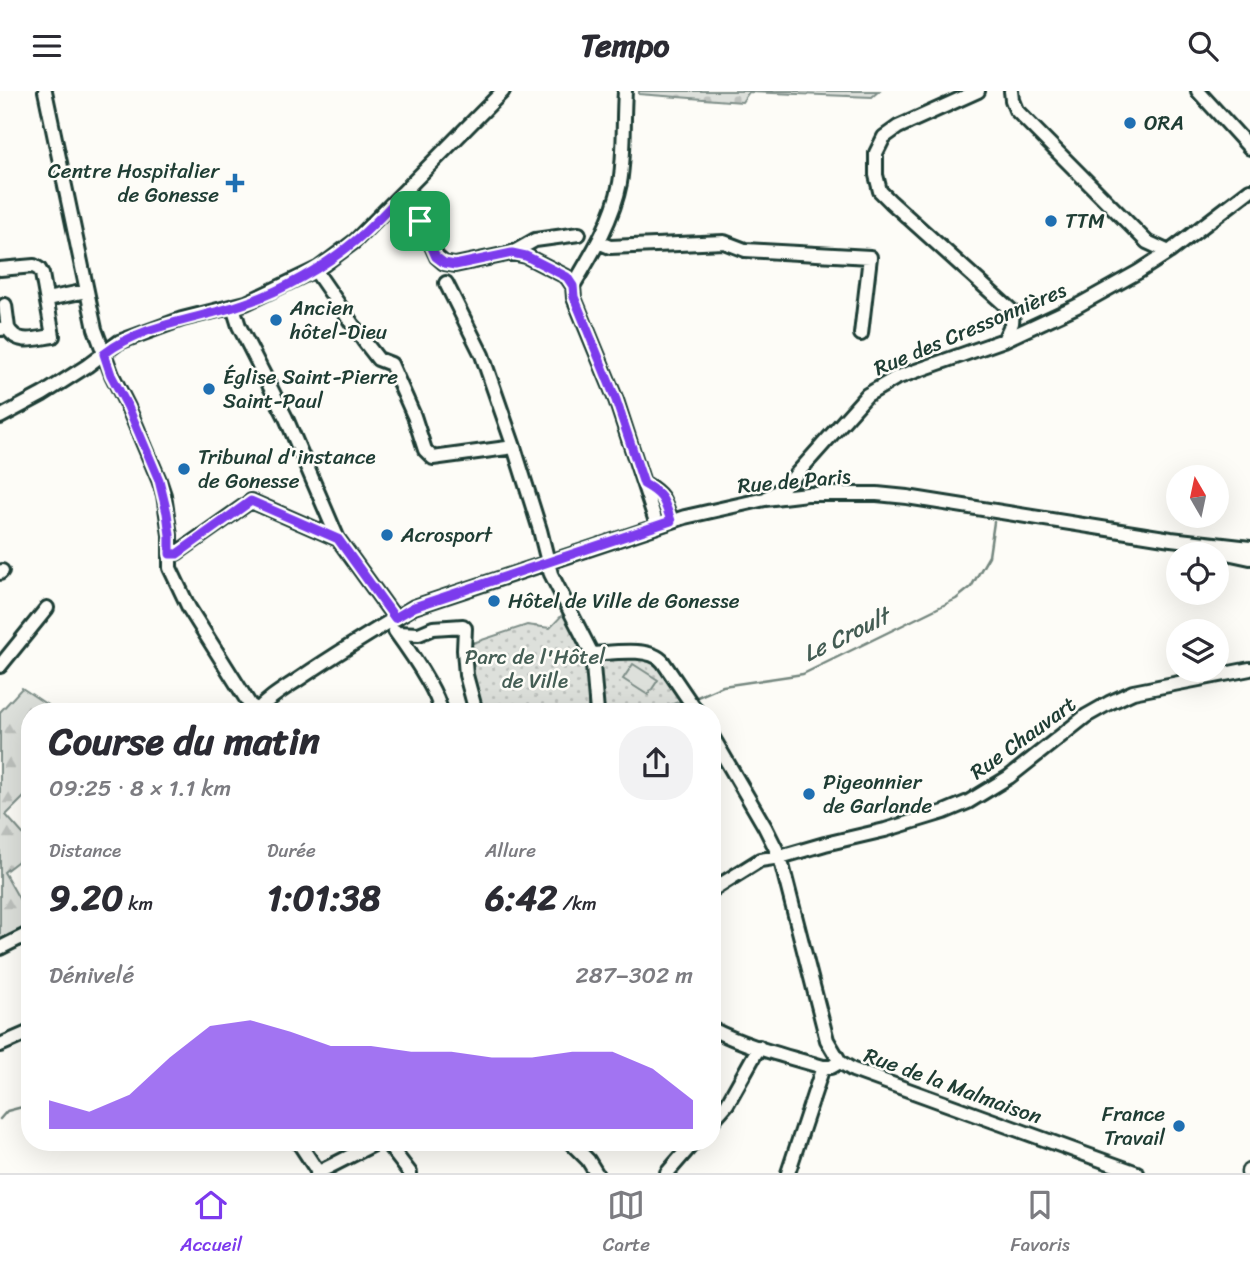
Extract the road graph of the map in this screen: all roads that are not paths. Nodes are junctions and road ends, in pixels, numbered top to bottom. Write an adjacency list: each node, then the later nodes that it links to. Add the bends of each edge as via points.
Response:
1 (45, 91): 18 (street)
2 (503, 91): 9 (street)
3 (625, 91): 11 (street, via 620,181)
4 (978, 91): 22 (street, via 884,137 876,152 877,182 891,202)
5 (1011, 91): 12 (street, via 1016,110 1147,242)
6 (1198, 91): 7 (street)
7 (1250, 148)
8 (1247, 191): 12 (street, Rue des Cressonnières)
9 (401, 196): 13 (street, via 415,209 436,257 444,263 455,265); 15 (street, via 355,241)
10 (579, 235): 13 (street, via 536,240)
11 (598, 242): 17 (street); 25 (street, via 610,247 724,242 745,250 870,257)
12 (1169, 252): 23 (street, Rue des Cressonnières)
13 (512, 253): 17 (street, via 561,273)
14 (0, 269): 19 (street, via 39,268)
15 (315, 270): 21 (street); 29 (street, via 378,359 391,364 425,450 433,458)
16 (446, 283): 29 (street, via 482,355)
17 (573, 286): 31 (street)
18 (86, 291): 19 (street); 27 (street)
19 (47, 299): 24 (street, via 53,336 28,340)
20 (5, 305): 24 (street)
21 (233, 307): 27 (street, via 135,335); 36 (street)
22 (1013, 312): 23 (street); 26 (street)
23 (1039, 325): 26 (street, Rue des Cressonnières)
24 (4, 328)
25 (861, 334)
26 (1004, 340): 30 (street, Rue des Cressonnières, via 875,389)
27 (104, 354): 28 (street); 39 (street, via 159,480)
28 (0, 417)
29 (514, 447): 41 (street)
30 (793, 478): 32 (street, via 794,486); 33 (street, Rue des Cressonnières)
31 (644, 484): 34 (street, via 659,492); 35 (street)
32 (807, 494): 33 (street, Rue de Paris); 37 (street, Rue de Paris, via 907,497)
33 (765, 499): 34 (street, Rue de Paris)
34 (671, 521): 35 (street, Rue de Paris)
35 (657, 525): 41 (street, Rue de Paris)
36 (338, 539): 39 (street, via 251,501 177,554); 43 (street)
37 (1171, 539): 38 (street, Rue de Paris); 40 (street, Rue de Paris)
38 (1250, 548)
39 (170, 554): 48 (street, via 170,568 189,608)
40 (1250, 558)
41 (548, 561): 43 (street, Rue de Paris, via 414,607); 45 (street)
42 (47, 608): 46 (street)
43 (395, 618): 44 (street, via 407,624); 49 (street, Rue de Paris)
44 (402, 634): 50 (street); 51 (street, via 463,626 466,675)
45 (592, 654): 52 (street); 53 (street, via 656,655)
46 (1, 666)
47 (1250, 669): 55 (street, Rue Chauvart, via 1133,692 1086,716 1009,777 968,801 885,830)
48 (249, 703)
49 (264, 703)
50 (439, 703)
51 (474, 703)
52 (596, 703)
53 (690, 703)
54 (721, 751): 55 (street, Rue de la Malmaison)
55 (780, 857): 56 (street, Rue Chauvart, via 760,860); 63 (street, Rue de la Malmaison, via 827,1040)
56 (721, 884)
57 (21, 938): 58 (street)
58 (0, 948)
59 (721, 1034): 62 (street)
60 (21, 1036): 61 (street)
61 (0, 1045)
62 (759, 1048): 64 (street); 65 (street)
63 (840, 1062): 64 (street); 76 (street, Rue de la Malmaison)
64 (823, 1067): 75 (street)
65 (721, 1111)
66 (304, 1151): 71 (street)
67 (360, 1151): 71 (street)
68 (393, 1151): 72 (street)
69 (579, 1151): 73 (street)
70 (682, 1151): 74 (street)
71 (317, 1173)
72 (410, 1173)
73 (596, 1173)
74 (667, 1173)
75 (788, 1173)
76 (1137, 1173)

